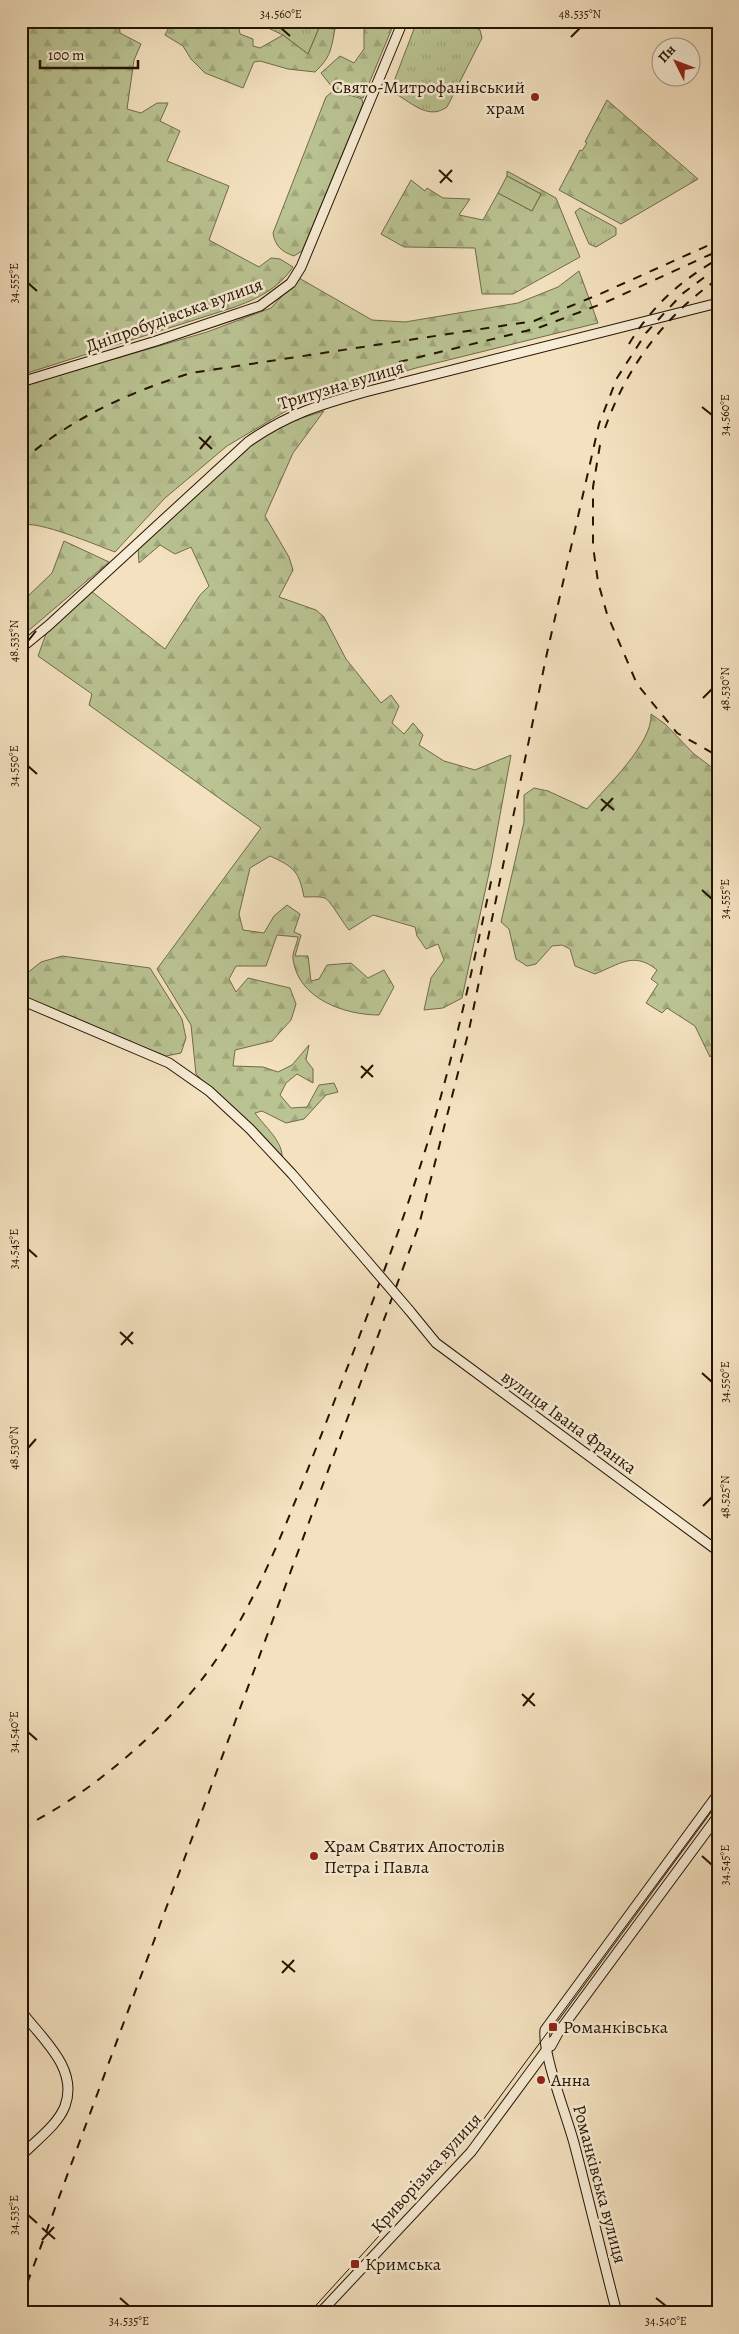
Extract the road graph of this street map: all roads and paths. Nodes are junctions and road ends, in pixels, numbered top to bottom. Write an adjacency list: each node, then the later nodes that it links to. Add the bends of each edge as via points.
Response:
1 (403, 21): 3 (street, Дніпробудівська вулиця, via 301,267 291,284 260,306)
2 (718, 303): 4 (street, Тритузна вулиця, via 365,392 313,407 275,423 248,442)
3 (21, 382)
4 (21, 648)
5 (21, 1000): 6 (street, вулиця Івана Франка, bridge, via 169,1063 209,1091 292,1174 436,1343)
6 (718, 1551)
7 (718, 1794): 11 (street, via 548,2024 545,2034)
8 (718, 1816): 10 (street, Криворізька вулиця)
9 (21, 2011): 13 (street, via 61,2062 68,2093 65,2107)
10 (553, 2041): 11 (street, Криворізька вулиця); 12 (street)
11 (547, 2049): 12 (street); 14 (street, Криворізька вулиця, via 471,2152)
12 (551, 2063): 15 (street, Романківська вулиця)
13 (21, 2156)
14 (320, 2313)
15 (617, 2313)

